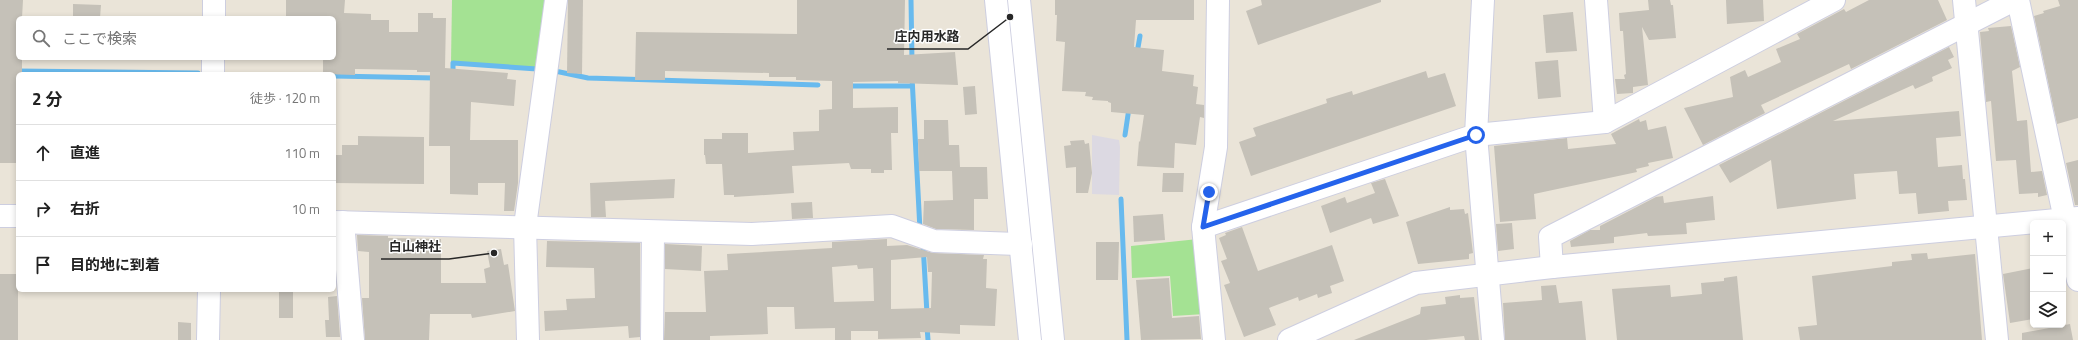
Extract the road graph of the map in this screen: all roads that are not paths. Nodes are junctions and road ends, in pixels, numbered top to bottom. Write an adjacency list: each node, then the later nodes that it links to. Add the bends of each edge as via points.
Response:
1 (214, 0): 12 (street)
2 (556, 0): 22 (street)
3 (996, 0): 26 (street)
4 (1019, 0): 36 (street)
5 (1218, 0): 24 (street, via 1216,147)
6 (1483, 0): 17 (street)
7 (1596, 0): 16 (street)
8 (1834, 0): 16 (street)
9 (1964, 0): 13 (street)
10 (2014, 0): 13 (street)
11 (2018, 0): 20 (street)
12 (214, 16)
13 (1966, 26): 23 (street); 27 (street, via 1550,237)
14 (213, 60): 15 (street)
15 (213, 72)
16 (1605, 122): 17 (street)
17 (1476, 135): 24 (street); 28 (street)
18 (0, 216): 19 (street)
19 (16, 216)
20 (2071, 218): 23 (street); 29 (street)
21 (338, 222): 22 (street); 32 (street)
22 (525, 226): 25 (street); 33 (street)
23 (1985, 226): 27 (street); 40 (street)
24 (1203, 227): 37 (street)
25 (653, 232): 26 (street, via 752,234 892,226 934,241); 34 (street)
26 (1021, 244): 35 (street)
27 (1552, 267): 28 (street)
28 (1488, 274): 38 (street, via 1416,283); 39 (street)
29 (2078, 280)
30 (209, 292): 31 (street)
31 (208, 340)
32 (353, 340)
33 (528, 340)
34 (652, 340)
35 (1030, 340)
36 (1053, 340)
37 (1214, 340)
38 (1289, 340)
39 (1493, 340)
40 (1997, 340)

